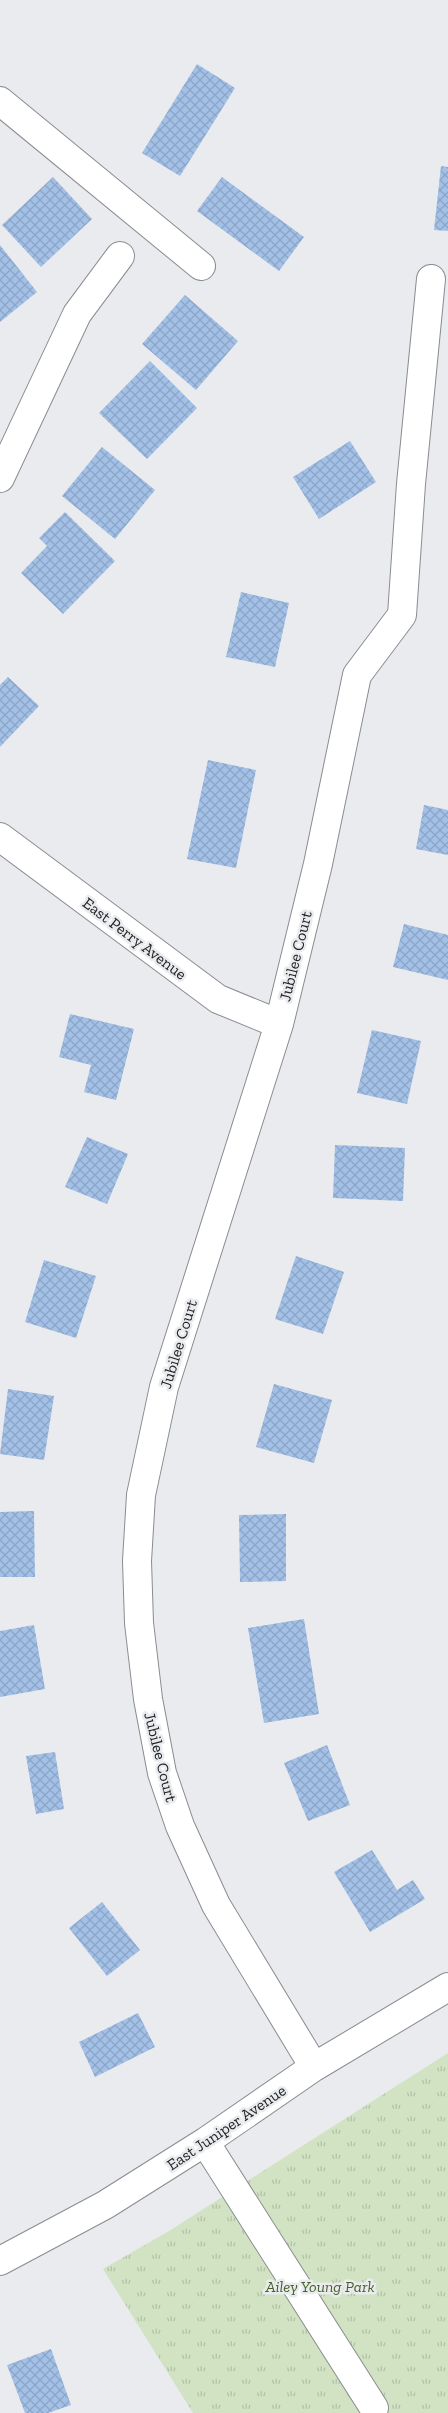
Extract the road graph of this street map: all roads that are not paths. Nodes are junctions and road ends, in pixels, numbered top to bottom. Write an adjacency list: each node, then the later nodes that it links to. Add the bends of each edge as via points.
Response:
1 (0, 101): 3 (street)
2 (120, 256): 5 (street, via 77,314)
3 (201, 266)
4 (431, 279): 7 (street, Jubilee Court, via 402,616 357,675 318,864)
5 (0, 478)
6 (0, 837): 7 (street, East Perry Avenue, via 218,999)
7 (279, 1024): 9 (street, Jubilee Court, via 164,1387 141,1495 137,1561 139,1623 148,1699 162,1773 180,1826 216,1905)
8 (448, 1987): 9 (street, East Juniper Avenue)
9 (314, 2067): 10 (street, East Juniper Avenue)
10 (205, 2142): 11 (street, East Juniper Avenue, via 105,2205); 12 (street)
11 (0, 2261)
12 (374, 2408)

